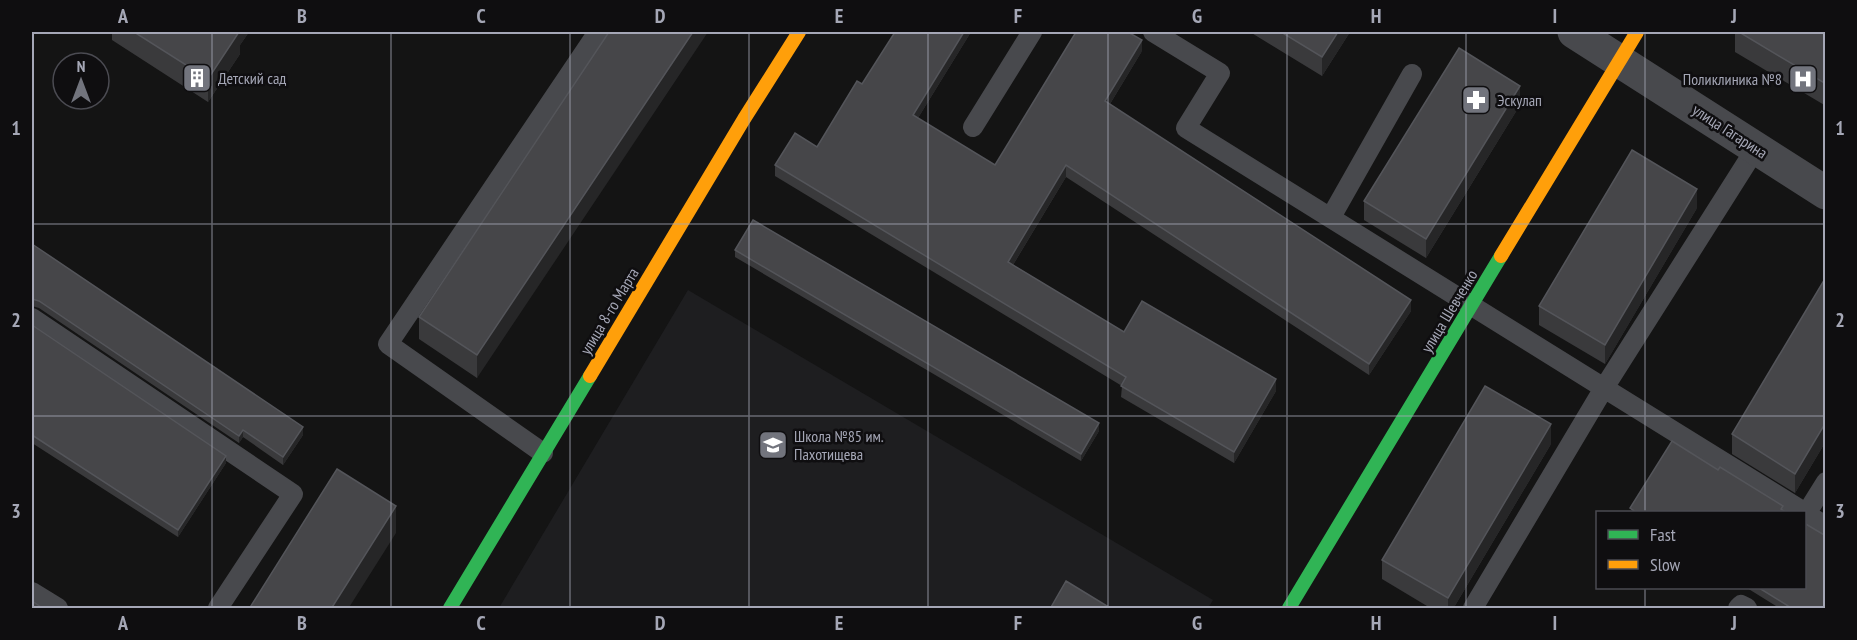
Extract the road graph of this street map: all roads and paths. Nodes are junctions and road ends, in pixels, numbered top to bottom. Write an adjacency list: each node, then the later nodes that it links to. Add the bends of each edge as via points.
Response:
1 (598, 32): 16 (lane, via 388,344)
2 (799, 32): 16 (street, улица 8-го Марта)
3 (1032, 32): 9 (lane)
4 (1153, 32): 12 (lane, via 1220,74 1186,128)
5 (1574, 32): 7 (street, улица Гагарина)
6 (1637, 32): 7 (street, улица Шевченко)
7 (1619, 60): 10 (street, улица Гагарина); 13 (street, улица Шевченко)
8 (1412, 74): 12 (lane)
9 (973, 127)
10 (1756, 148): 11 (street, улица Гагарина); 15 (lane)
11 (1826, 193)
12 (1331, 217): 13 (lane)
13 (1472, 305): 15 (lane); 26 (street, улица Шевченко)
14 (32, 318): 24 (lane, via 292,494)
15 (1604, 388): 18 (lane); 27 (lane)
16 (543, 453): 25 (street, улица 8-го Марта)
17 (1826, 482): 19 (lane)
18 (1802, 511)
19 (1806, 512)
20 (1806, 514): 21 (lane)
21 (1826, 526)
22 (32, 592): 23 (lane)
23 (58, 609)
24 (218, 609)
25 (450, 609)
26 (1289, 609)
27 (1473, 609)
28 (1738, 609): 29 (lane, via 1741,605)
29 (1747, 609)

